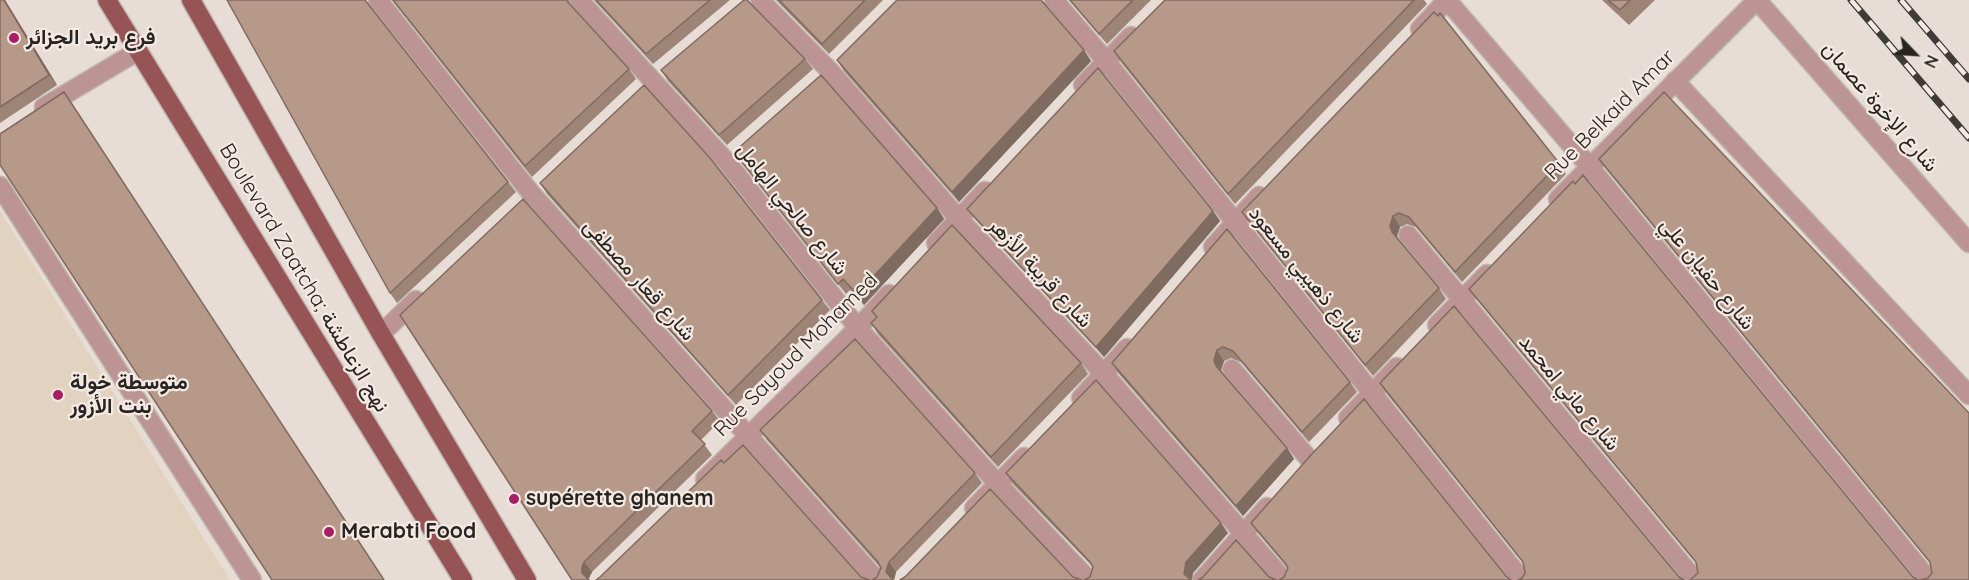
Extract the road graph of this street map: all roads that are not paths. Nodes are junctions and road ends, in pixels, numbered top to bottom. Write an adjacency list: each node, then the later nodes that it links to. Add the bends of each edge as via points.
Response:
1 (107, 0): 11 (main road, Boulevard Zaatcha; نهج الزعاطشة)
2 (191, 0): 41 (main road, Boulevard Zaatcha; نهج الزعاطشة)
3 (378, 0): 27 (street, شارع قعار مصطفى)
4 (579, 0): 17 (street, شارع صالحي الهامل)
5 (760, 0): 15 (street, شارع قريبة الأزهر)
6 (1054, 0): 13 (street, شارع ذهيبي مسعود)
7 (1447, 0): 10 (street); 23 (street, شارع حفيان علي)
8 (1757, 0): 16 (street, Rue Belkaid Amar); 33 (street, شارع الإخوة عصمان)
9 (1144, 23): 13 (street)
10 (1406, 43)
11 (138, 51): 20 (street); 58 (main road, Boulevard Zaatcha; نهج الزعاطشة)
12 (845, 54): 15 (street)
13 (1106, 61): 19 (street); 31 (street, شارع ذهيبي مسعود)
14 (669, 66): 17 (street)
15 (829, 70): 18 (street); 30 (street, شارع قريبة الأزهر)
16 (1675, 81): 23 (street, Rue Belkaid Amar); 46 (street)
17 (648, 84): 22 (street, شارع صالحي الهامل)
18 (812, 85)
19 (1073, 96)
20 (27, 118)
21 (743, 146): 22 (street)
22 (726, 161): 40 (street, شارع صالحي الهامل)
23 (1589, 166): 28 (street, Rue Belkaid Amar); 66 (street, شارع حفيان علي)
24 (999, 175): 30 (street)
25 (0, 186): 57 (street)
26 (1267, 187): 31 (street)
27 (535, 188): 29 (street); 48 (street, شارع قعار مصطفى)
28 (1550, 207)
29 (514, 208)
30 (959, 219): 34 (street); 44 (street, شارع قريبة الأزهر)
31 (1235, 221): 35 (street); 45 (street, شارع ذهيبي مسعود)
32 (1408, 235): 39 (street, شارع ماني امحمد)
33 (1969, 243)
34 (928, 253)
35 (1204, 257)
36 (1502, 257): 39 (street)
37 (904, 278): 40 (street, Rue Sayoud Mohamed)
38 (430, 287): 41 (street)
39 (1463, 299): 45 (street); 65 (street, شارع ماني امحمد)
40 (858, 328): 48 (street, Rue Sayoud Mohamed); 52 (street, شارع صالحي الهامل)
41 (381, 334): 59 (main road, Boulevard Zaatcha; نهج الزعاطشة)
42 (1135, 338): 44 (street)
43 (1232, 369): 50 (street)
44 (1104, 374): 47 (street); 56 (street, شارع قريبة الأزهر)
45 (1372, 393): 50 (street); 64 (street, شارع ذهيبي مسعود)
46 (1969, 395)
47 (1072, 408)
48 (748, 437): 54 (street, Rue Sayoud Mohamed); 60 (street, شارع قعار مصطفى)
49 (1039, 442): 52 (street)
50 (1309, 459): 51 (street)
51 (1295, 476)
52 (998, 484): 55 (street); 61 (street, شارع صالحي الهامل)
53 (1280, 492): 56 (street)
54 (691, 493)
55 (959, 524)
56 (1244, 534): 62 (street); 63 (street, شارع قريبة الأزهر)
57 (252, 580)
58 (463, 580)
59 (526, 580)
60 (877, 580)
61 (1089, 580)
62 (1202, 580)
63 (1284, 580)
64 (1522, 580)
65 (1695, 580)
66 (1929, 580)

